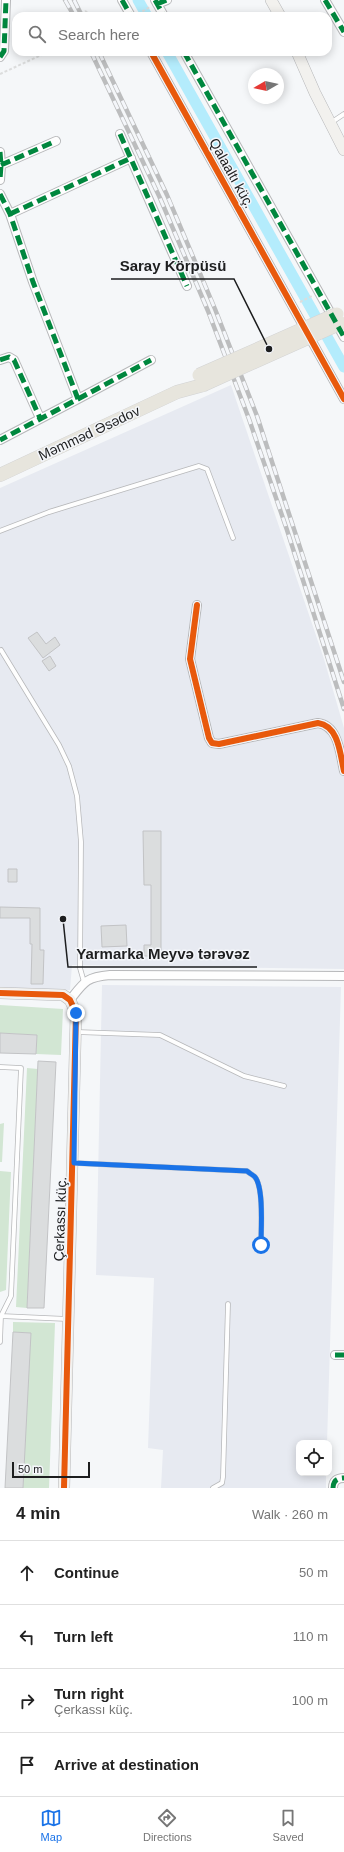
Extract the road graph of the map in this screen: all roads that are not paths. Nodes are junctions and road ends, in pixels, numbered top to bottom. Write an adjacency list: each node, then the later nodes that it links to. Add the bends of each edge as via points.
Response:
1 (6, 0): 16 (street, via 4,51)
2 (122, 0): 7 (street)
3 (167, 0): 6 (street)
4 (271, 0): 9 (street)
5 (324, 0): 10 (street)
6 (156, 2): 8 (street)
7 (130, 12)
8 (162, 12)
9 (278, 12)
10 (332, 12)
11 (332, 13): 12 (street)
12 (344, 32)
13 (153, 56): 34 (street, Qalaaltı küç.)
14 (186, 56): 30 (street)
15 (299, 56): 18 (street)
16 (0, 57)
17 (344, 114): 18 (lane)
18 (330, 124): 21 (street)
19 (120, 134): 23 (street)
20 (56, 140): 24 (street)
21 (344, 150)
22 (0, 152): 24 (street)
23 (131, 158): 27 (street); 28 (street)
24 (2, 165): 25 (street)
25 (0, 180)
26 (0, 194): 27 (street)
27 (10, 214): 33 (street)
28 (187, 286)
29 (341, 317): 37 (main road, Məmməd Əsədov, bridge)
30 (344, 337)
31 (0, 360): 35 (street, via 9,357 14,360)
32 (151, 360): 33 (street)
33 (78, 399): 35 (street)
34 (344, 399)
35 (40, 418): 36 (street)
36 (0, 440)
37 (0, 475)
38 (0, 531): 39 (lane, via 49,512 199,466 206,468 209,474)
39 (233, 538)
40 (197, 605): 42 (street, via 190,659 212,744 318,723 324,724 334,732)
41 (2, 650): 44 (lane, via 59,745 69,766 77,796 81,842 80,968)
42 (344, 771)
43 (344, 976): 44 (street, via 110,975 97,976)
44 (84, 982): 46 (street)
45 (0, 993): 46 (street, via 57,994)
46 (70, 1000): 47 (street, Çerkassı küç., via 76,1013)
47 (77, 1032): 49 (lane, via 160,1035 244,1076); 50 (street, Çerkassı küç.)
48 (0, 1067): 53 (lane, via 21,1068 11,1296)
49 (284, 1086)
50 (74, 1163): 51 (lane, via 247,1171 255,1177 259,1186 262,1203); 54 (street, Çerkassı küç.)
51 (261, 1245)
52 (228, 1304): 60 (lane, via 223,1477 222,1483)
53 (1, 1316): 54 (lane); 55 (lane)
54 (69, 1319): 59 (street, Çerkassı küç.)
55 (0, 1342)
56 (335, 1355): 57 (street)
57 (344, 1355)
58 (344, 1478): 61 (street, via 336,1480)
59 (64, 1488)
60 (214, 1488)
61 (333, 1488)

